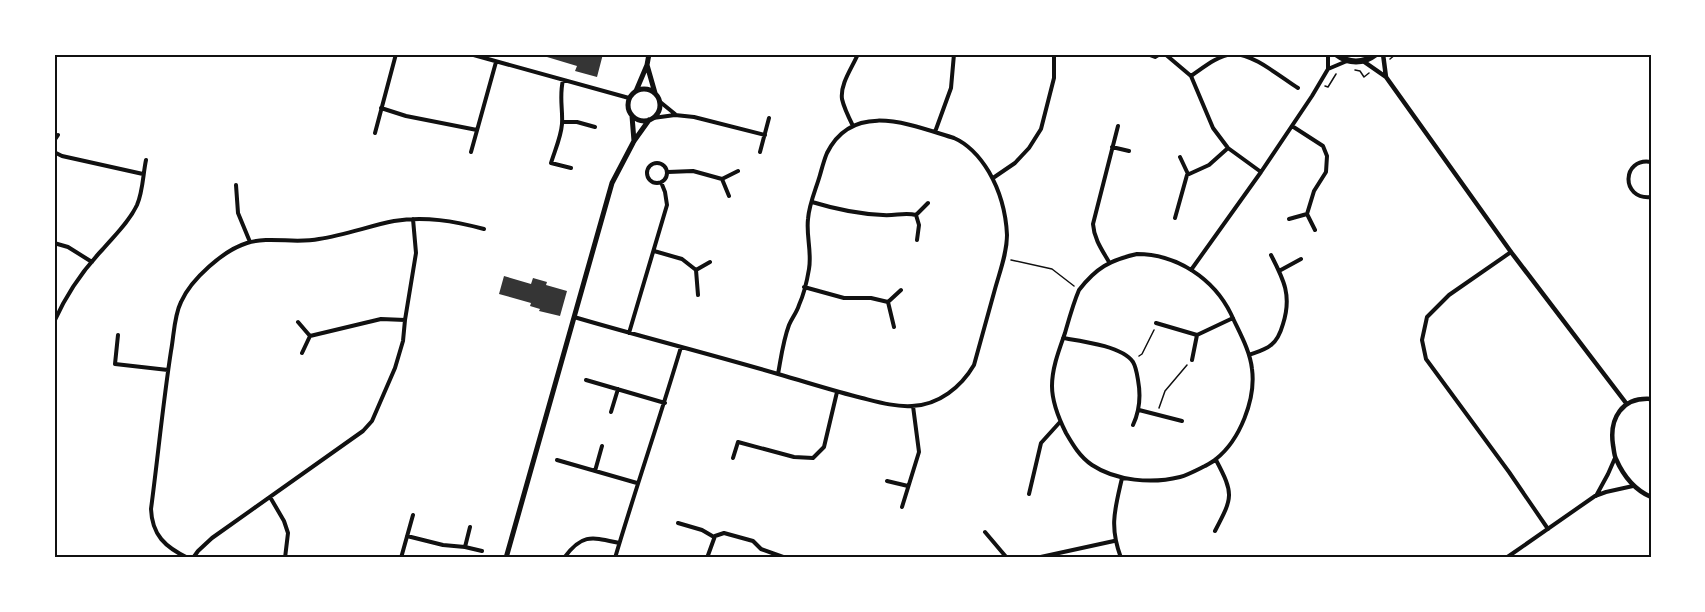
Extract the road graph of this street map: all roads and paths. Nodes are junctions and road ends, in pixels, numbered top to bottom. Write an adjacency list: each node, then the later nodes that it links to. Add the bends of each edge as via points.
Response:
1 (396, 54): 33 (street)
2 (470, 54): 18 (street)
3 (649, 54): 19 (main road)
4 (858, 54): 39 (street, via 842,99)
5 (954, 54): 44 (street, via 951,88)
6 (1054, 54): 65 (street, via 1054,78 1041,129 1015,163)
7 (1147, 54): 8 (street)
8 (1160, 54)
9 (1165, 54): 24 (street)
10 (1328, 54): 20 (street)
11 (1336, 54): 16 (main road)
12 (1376, 54): 17 (main road)
13 (1383, 54): 25 (street)
14 (1396, 54): 15 (path)
15 (1388, 60)
16 (1347, 61): 17 (main road); 20 (street)
17 (1363, 61): 25 (street)
18 (496, 62): 26 (street); 43 (street)
19 (647, 65): 29 (main road); 30 (main road)
20 (1328, 69): 27 (street)
21 (1350, 69): 23 (path)
22 (1343, 70): 27 (path, via 1334,75 1328,87)
23 (1367, 75)
24 (1191, 76): 28 (street, via 1222,57 1240,54); 51 (street, via 1213,128)
25 (1386, 77): 84 (street)
26 (563, 80): 31 (street); 38 (street)
27 (1319, 83): 41 (street)
28 (1298, 88)
29 (636, 91): 30 (main road); 31 (main road)
30 (656, 94): 32 (main road)
31 (629, 98): 35 (main road)
32 (659, 101): 34 (street); 37 (main road, via 659,110)
33 (381, 108): 43 (street); 45 (street)
34 (675, 115): 37 (street); 47 (street)
35 (632, 116): 37 (main road); 49 (main road)
36 (769, 118): 47 (street)
37 (651, 119): 49 (main road)
38 (562, 122): 42 (street); 59 (street, via 551,163)
39 (853, 126): 44 (street, via 890,120); 71 (street, via 826,154)
40 (1118, 126): 50 (street)
41 (1292, 126): 62 (street); 74 (street, via 1323,146 1327,156 1326,172 1314,191)
42 (595, 128)
43 (477, 130): 54 (street)
44 (935, 132): 65 (street, via 963,142)
45 (375, 133)
46 (58, 135): 48 (street)
47 (765, 135): 55 (street)
48 (54, 141)
49 (634, 141): 99 (main road, via 612,183)
50 (1113, 147): 52 (street); 90 (street, via 1093,224)
51 (1227, 148): 62 (street); 64 (street, via 1209,165)
52 (1129, 151)
53 (54, 152): 63 (street)
54 (471, 152)
55 (760, 152)
56 (1180, 157): 64 (street)
57 (146, 160): 63 (street)
58 (1651, 162): 70 (street, via 1637,164 1628,179 1636,194)
59 (571, 168)
60 (738, 171): 66 (street)
61 (668, 172): 66 (street, via 693,171); 67 (street); 67 (street, via 661,163 648,167 649,179)
62 (1261, 172): 92 (street)
63 (143, 174): 88 (street, via 137,205)
64 (1188, 174): 75 (street)
65 (993, 178): 86 (street, via 1004,210)
66 (722, 179): 69 (street)
67 (661, 182): 83 (street, via 667,205)
68 (236, 184): 81 (street, via 238,213)
69 (729, 196)
70 (1651, 197)
71 (812, 202): 73 (street, via 853,213); 94 (street, via 807,227 810,261)
72 (928, 203): 73 (street)
73 (916, 214): 80 (street)
74 (1307, 214): 77 (street); 79 (street)
75 (1175, 218)
76 (413, 219): 78 (street, via 457,222); 81 (street, via 320,239); 101 (street, via 416,253)
77 (1289, 219)
78 (484, 229)
79 (1315, 230)
80 (917, 240)
81 (250, 242): 116 (street, via 222,255 184,296 178,309)
82 (54, 243): 88 (street)
83 (654, 251): 91 (street, via 682,260); 106 (street)
84 (1511, 252): 123 (street); 150 (street, via 1441,302 1427,317 1422,340 1426,359)
85 (1271, 255): 93 (street)
86 (1004, 258): 96 (path, via 1052,269); 124 (street, via 974,365 966,378 945,396)
87 (1301, 259): 93 (street)
88 (92, 262): 102 (street)
89 (710, 262): 91 (street)
90 (1109, 262): 92 (street, via 1150,254 1178,261); 96 (street)
91 (696, 270): 97 (street)
92 (1191, 270): 100 (street, via 1220,296)
93 (1279, 271): 113 (street, via 1287,295 1283,325 1272,344)
94 (804, 287): 98 (street, via 844,298); 117 (street, via 786,335)
95 (901, 290): 98 (street)
96 (1079, 290): 110 (street)
97 (698, 295)
98 (888, 302): 105 (street)
99 (574, 317): 106 (street); 163 (main road)
100 (1233, 318): 108 (street); 113 (street)
101 (405, 320): 109 (street, via 381,319); 145 (street, via 395,368 368,426)
102 (54, 322)
103 (298, 322): 109 (street)
104 (1156, 323): 108 (street); 115 (path, via 1143,354)
105 (894, 327)
106 (628, 333): 111 (street)
107 (118, 335): 116 (street, via 115,364)
108 (1197, 335): 114 (street)
109 (310, 336): 112 (street)
110 (1063, 338): 115 (street, via 1125,354); 128 (street, via 1052,388)
111 (681, 347): 117 (street); 122 (street)
112 (302, 353)
113 (1249, 355): 135 (street, via 1253,371 1248,411 1238,433)
114 (1192, 360): 127 (path, via 1165,391)
115 (1132, 361): 125 (street, via 1140,389)
116 (168, 370): 159 (street, via 152,520 154,530 167,546)
117 (778, 374): 120 (street)
118 (586, 380): 119 (street)
119 (618, 389): 122 (street); 126 (street)
120 (837, 392): 124 (street, via 883,404); 132 (street, via 824,447 813,458 738,442)
121 (1651, 399): 123 (street)
122 (665, 403): 139 (street)
123 (1626, 403): 133 (street, via 1614,421)
124 (913, 406): 140 (street, via 919,452)
125 (1139, 410): 127 (street); 130 (street)
126 (611, 412)
127 (1157, 415): 129 (street)
128 (1060, 422): 137 (street, via 1082,456); 142 (street, via 1041,443)
129 (1182, 422)
130 (1134, 425)
131 (602, 446): 136 (street)
132 (733, 458)
133 (1615, 458): 141 (street); 143 (street)
134 (557, 460): 136 (street)
135 (1216, 460): 137 (street, via 1180,477); 151 (street, via 1230,495)
136 (595, 471): 139 (street)
137 (1122, 478): 155 (street, via 1114,514)
138 (887, 481): 140 (street)
139 (637, 483): 156 (street)
140 (909, 486): 146 (street)
141 (1633, 486): 143 (street); 144 (street)
142 (1029, 494)
143 (1595, 496): 150 (street)
144 (1651, 496)
145 (270, 497): 160 (street, via 212,538); 161 (street, via 288,533)
146 (902, 507)
147 (413, 515): 153 (street)
148 (678, 523): 154 (street)
149 (470, 527): 157 (street)
150 (1548, 529): 171 (street)
151 (1215, 531)
152 (985, 532): 168 (street)
153 (407, 536): 157 (street); 162 (street)
154 (714, 537): 166 (street); 167 (street, via 724,532)
155 (1114, 541): 169 (street); 170 (street)
156 (619, 543): 164 (street, via 583,539); 165 (street)
157 (465, 547): 158 (street)
158 (482, 551)
159 (188, 558)
160 (193, 558)
161 (285, 558)
162 (401, 558)
163 (506, 558)
164 (564, 558)
165 (615, 558)
166 (707, 558)
167 (786, 558)
168 (1007, 558)
169 (1036, 558)
170 (1121, 558)
171 (1506, 558)

